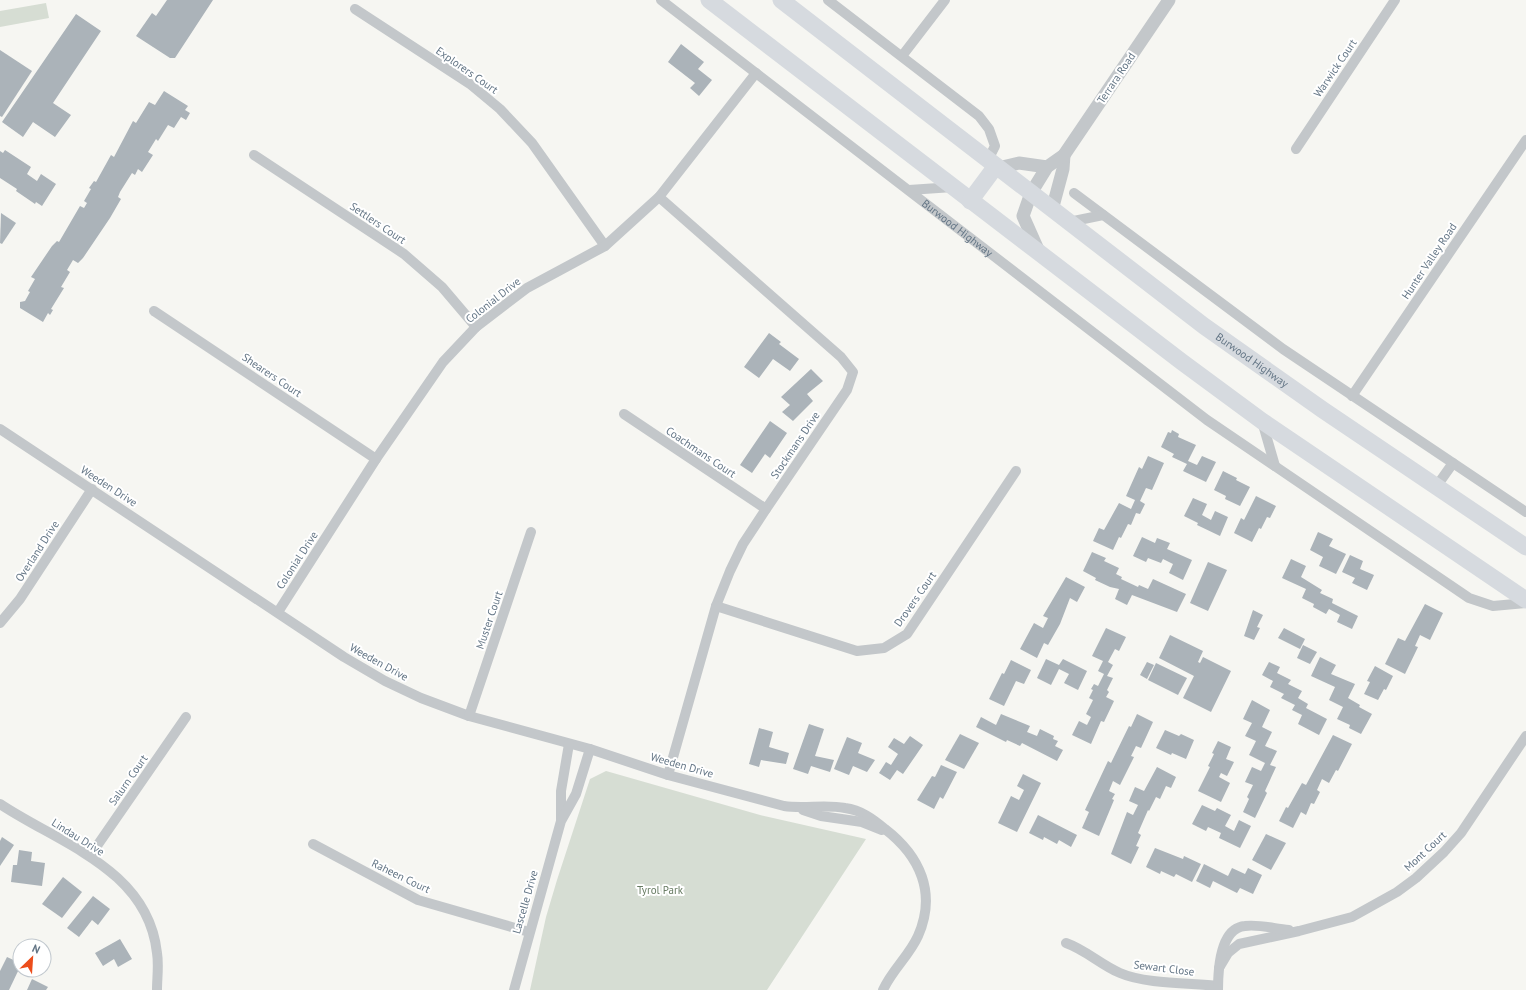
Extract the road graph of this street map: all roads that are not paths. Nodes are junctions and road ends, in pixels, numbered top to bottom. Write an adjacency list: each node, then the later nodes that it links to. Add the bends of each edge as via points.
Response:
1 (661, 0): 10 (street, Burwood Highway)
2 (709, 0): 17 (highway)
3 (781, 0): 15 (highway, Burwood Highway)
4 (828, 0): 9 (street)
5 (944, 0): 9 (street)
6 (1169, 0): 14 (street, Terrara Road)
7 (1395, 0): 12 (street, Warwick Court)
8 (355, 9): 26 (street, Explorers Court, via 470,84 500,109 532,143)
9 (902, 56): 15 (street, via 985,122 995,146)
10 (756, 73): 18 (street, Burwood Highway); 21 (street, Colonial Drive)
11 (1526, 140): 30 (street, Hunter Valley Road)
12 (1296, 149)
13 (254, 155): 29 (street, Settlers Court, via 404,254 442,287)
14 (1064, 155): 16 (street, Terrara Road); 23 (street, Terrara Road, via 1063,169)
15 (994, 165): 16 (street); 19 (highway, Burwood Highway); 22 (highway)
16 (1047, 166): 19 (street, Terrara Road)
17 (953, 187): 18 (street, Burwood Highway); 22 (highway)
18 (909, 190): 36 (street, Burwood Highway, via 1201,415)
19 (1030, 193): 23 (highway, Burwood Highway); 27 (street, Terrara Road, via 1023,216)
20 (1074, 193): 24 (street)
21 (659, 197): 26 (street, Colonial Drive); 40 (street, Stockmans Drive, via 841,357 853,372 847,390)
22 (970, 201): 27 (highway)
23 (1052, 210): 25 (highway, Burwood Highway)
24 (1103, 215): 25 (street); 30 (street, via 1266,337)
25 (1069, 222): 38 (highway, Burwood Highway, via 1204,326)
26 (605, 246): 29 (street, Colonial Drive, via 527,288)
27 (1039, 252): 32 (highway)
28 (154, 311): 34 (street, Shearers Court)
29 (476, 327): 34 (street, Colonial Drive, via 443,362)
30 (1352, 396): 35 (street)
31 (624, 414): 40 (street, Coachmans Court)
32 (1262, 421): 36 (street); 44 (highway)
33 (0, 429): 39 (street, Weeden Drive)
34 (376, 459): 47 (street, Colonial Drive)
35 (1453, 462): 38 (street); 41 (street)
36 (1275, 466): 45 (street, Burwood Highway, via 1469,598 1493,606)
37 (1016, 471): 46 (street, Drovers Court, via 907,634 884,648 857,651)
38 (1436, 487): 43 (highway, Burwood Highway)
39 (92, 489): 47 (street, Weeden Drive); 48 (street, Overland Drive, via 20,599)
40 (766, 509): 46 (street, Stockmans Drive, via 730,571)
41 (1526, 512)
42 (531, 532): 49 (street, Muster Court)
43 (1526, 547)
44 (1526, 600)
45 (1526, 603)
46 (716, 606): 54 (street, Stockmans Drive)
47 (278, 612): 49 (street, Weeden Drive, via 344,657 385,681)
48 (0, 623)
49 (469, 716): 52 (street, Weeden Drive)
50 (186, 717): 58 (street, Salurn Court)
51 (1526, 736): 60 (street, Mont Court, via 1461,833 1416,878 1352,917)
52 (569, 744): 53 (street, Weeden Drive); 56 (street, Lascelle Drive, via 561,791)
53 (590, 749): 54 (street, Weeden Drive); 56 (street, Lascelle Drive, via 576,794)
54 (668, 775): 66 (street, Weeden Drive, via 796,808 835,806 856,810 874,820 903,843 920,870 925,884 925,908 918,936)
55 (0, 804): 58 (street, Lindau Drive)
56 (561, 821): 59 (street, Lascelle Drive)
57 (313, 844): 59 (street, Raheen Court, via 418,900)
58 (90, 856): 64 (street, Lindau Drive, via 125,884 137,899 146,917 157,953)
59 (529, 932): 65 (street, Lascelle Drive)
60 (1299, 932): 62 (street, Mont Court, via 1239,944 1228,954); 62 (street, Mont Court, via 1249,926 1236,929 1230,934 1224,946)
61 (1066, 943): 63 (street, Sewart Close, via 1131,977)
62 (1219, 968): 63 (street, Mont Court)
63 (1218, 988)
64 (157, 990)
65 (514, 990)
66 (883, 990)

